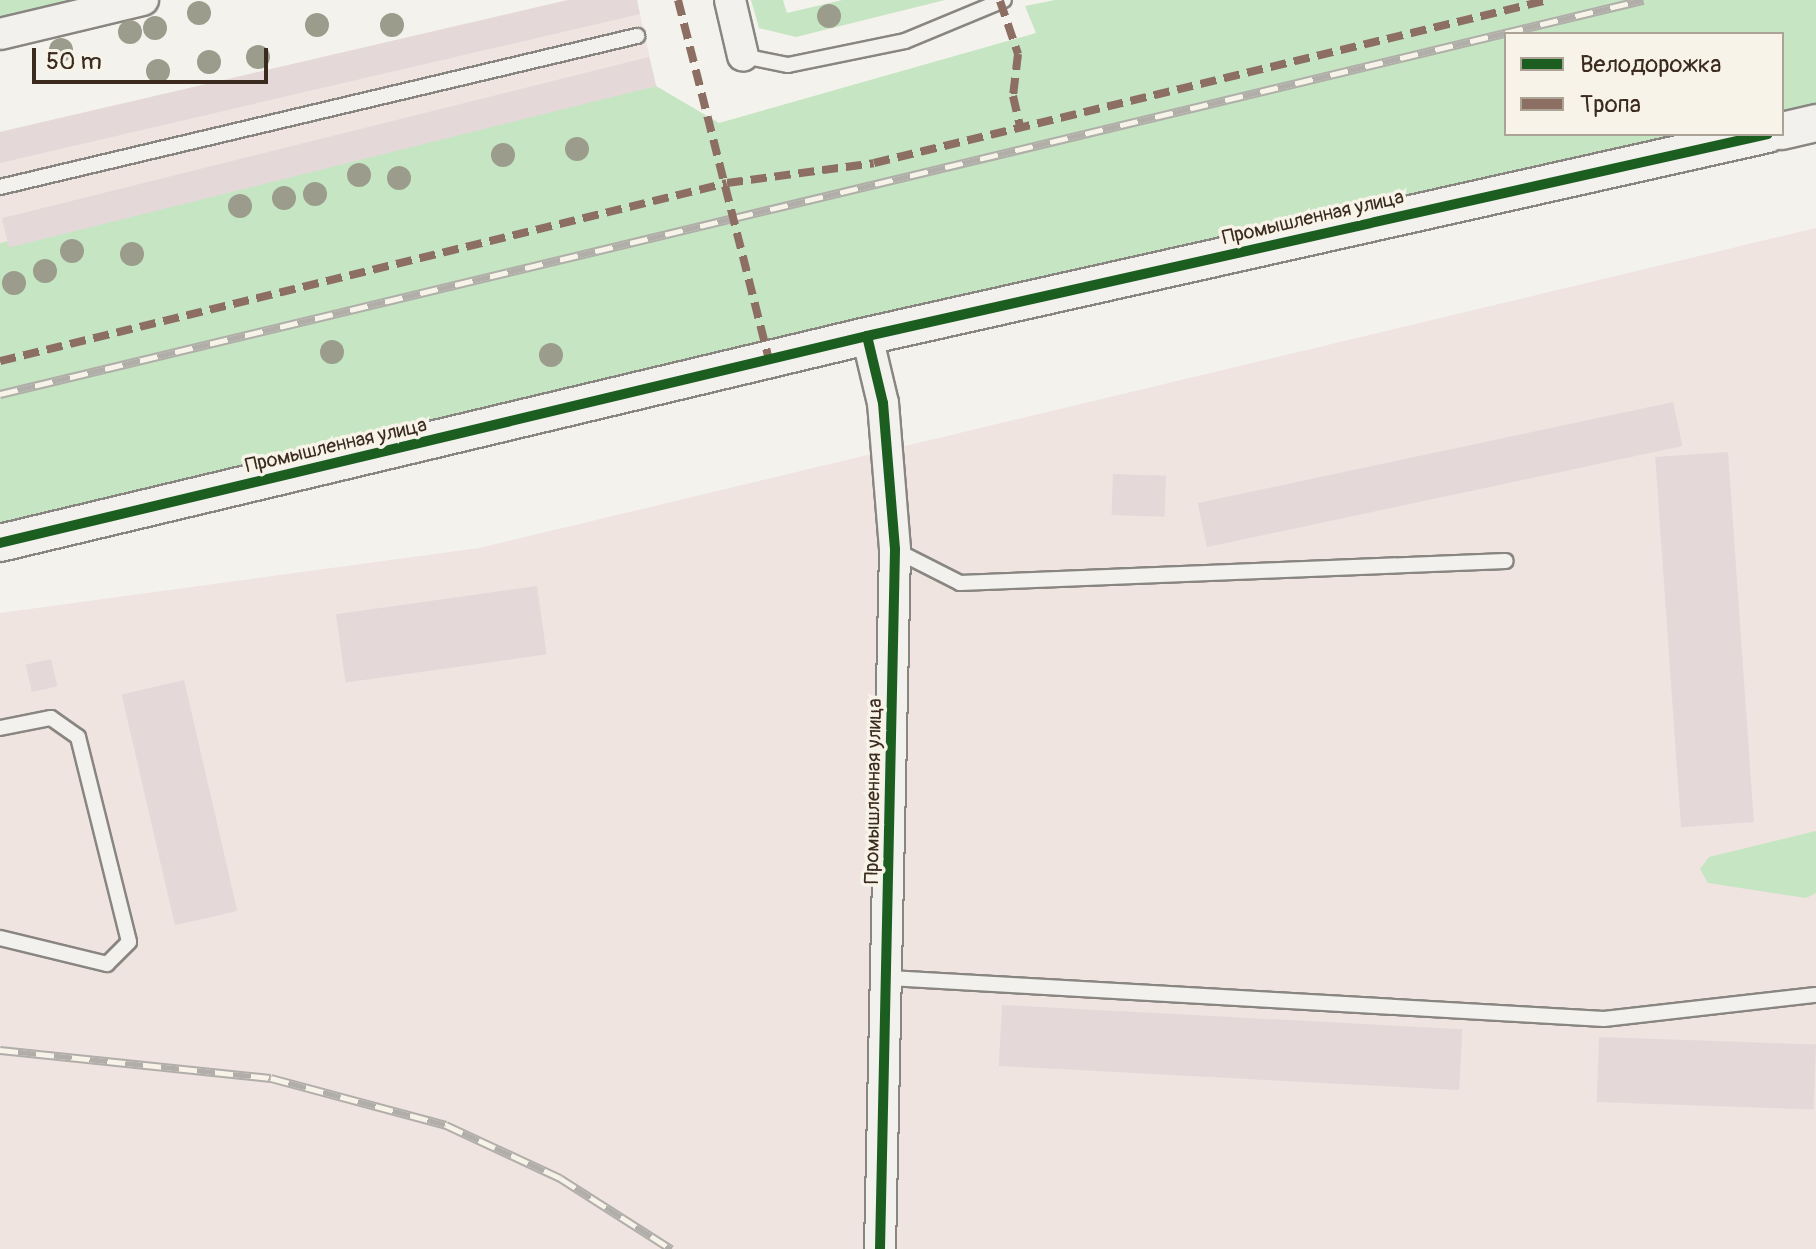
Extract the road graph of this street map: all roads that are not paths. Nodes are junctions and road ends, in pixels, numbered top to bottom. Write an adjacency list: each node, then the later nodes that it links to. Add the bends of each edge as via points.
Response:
1 (143, 0): 4 (street)
2 (730, 0): 6 (street)
3 (1004, 0): 6 (lane, via 905,41 788,65)
4 (0, 34)
5 (637, 36): 10 (lane)
6 (743, 56)
7 (1816, 123): 8 (street)
8 (1784, 131)
9 (1759, 136): 11 (street, Промышленная улица)
10 (0, 187)
11 (867, 336): 12 (street, Промышленная улица); 13 (street, Промышленная улица, via 883,403)
12 (0, 543)
13 (895, 550): 14 (lane, via 960,583); 17 (street, Промышленная улица)
14 (1506, 561)
15 (0, 728): 16 (lane, via 51,718 78,737 129,942 107,964)
16 (0, 938)
17 (889, 978): 18 (lane, via 1604,1019); 19 (street, Промышленная улица)
18 (1816, 995)
19 (880, 1249)

